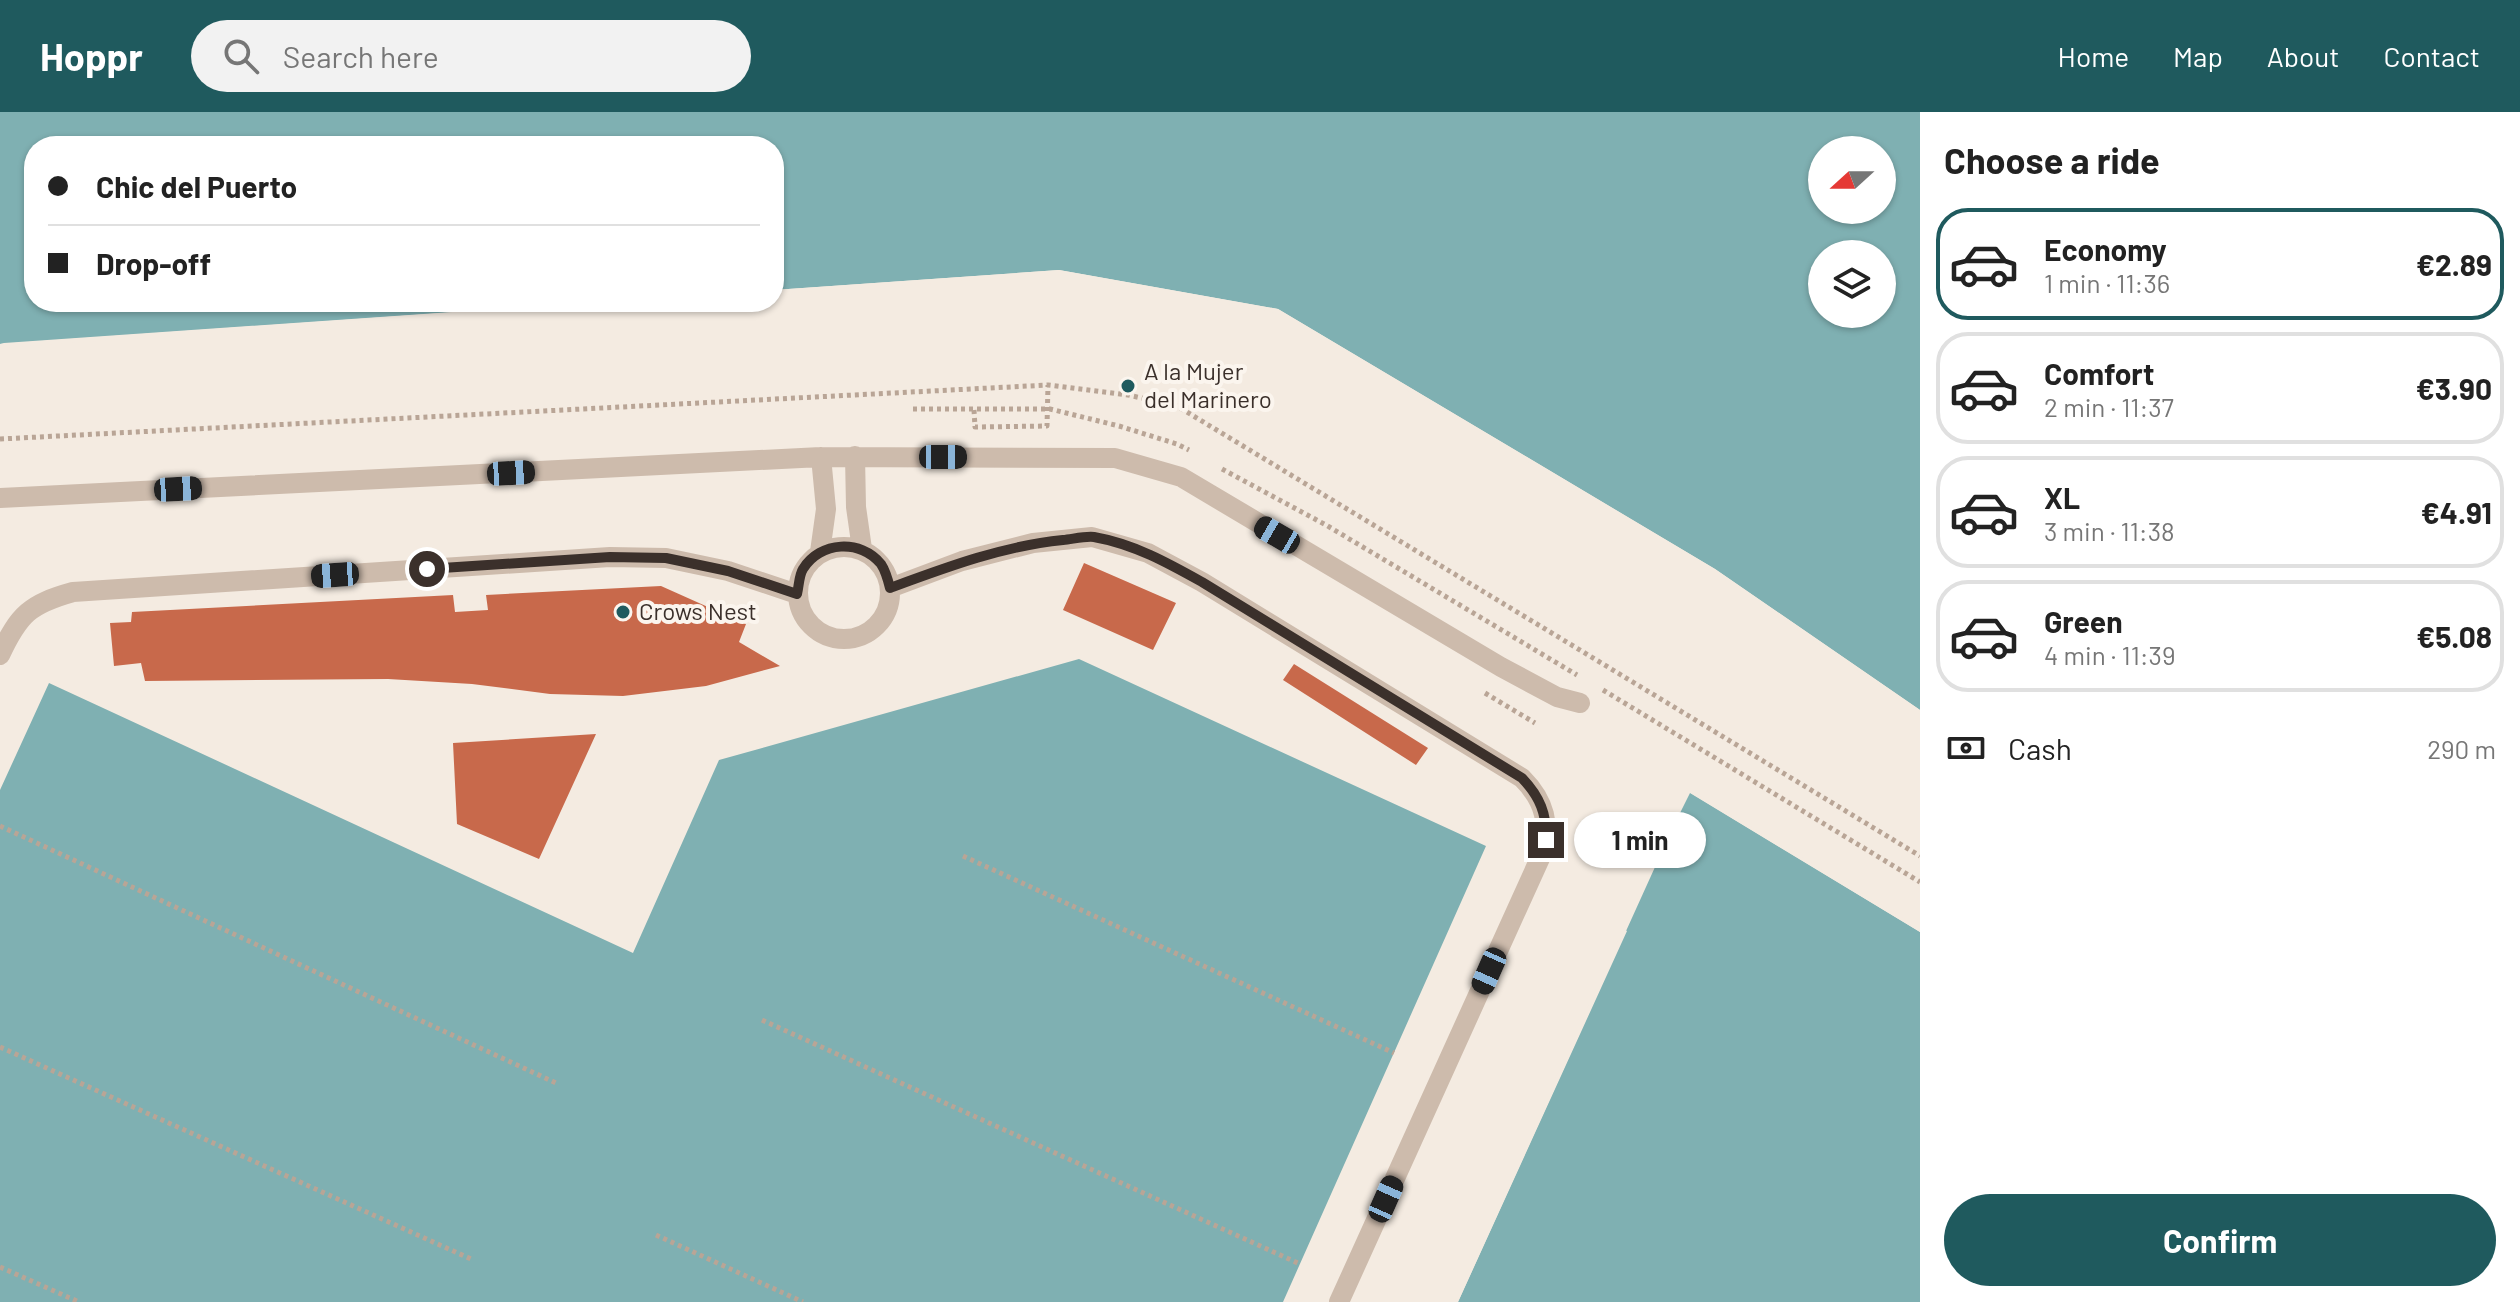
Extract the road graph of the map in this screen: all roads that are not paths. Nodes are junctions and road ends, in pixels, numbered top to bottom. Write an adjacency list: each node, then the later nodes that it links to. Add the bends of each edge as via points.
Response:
1 (855, 456): 2 (lane); 4 (lane); 9 (lane, via 1115,458 1181,477 1501,667 1557,697)
2 (821, 457): 3 (lane); 5 (lane, via 826,509)
3 (0, 498)
4 (862, 549): 5 (lane, via 841,545); 6 (lane, via 882,564)
5 (820, 552): 7 (lane, via 803,569)
6 (890, 588): 7 (lane, via 887,612 871,632 847,640 822,635 804,618); 10 (lane, via 962,561 1033,543 1092,537 1148,553 1534,790 1547,822 1541,856)
7 (797, 594): 8 (lane, via 697,564 624,557 73,592 43,600 18,621)
8 (0, 655)
9 (1580, 703)
10 (1339, 1302)

